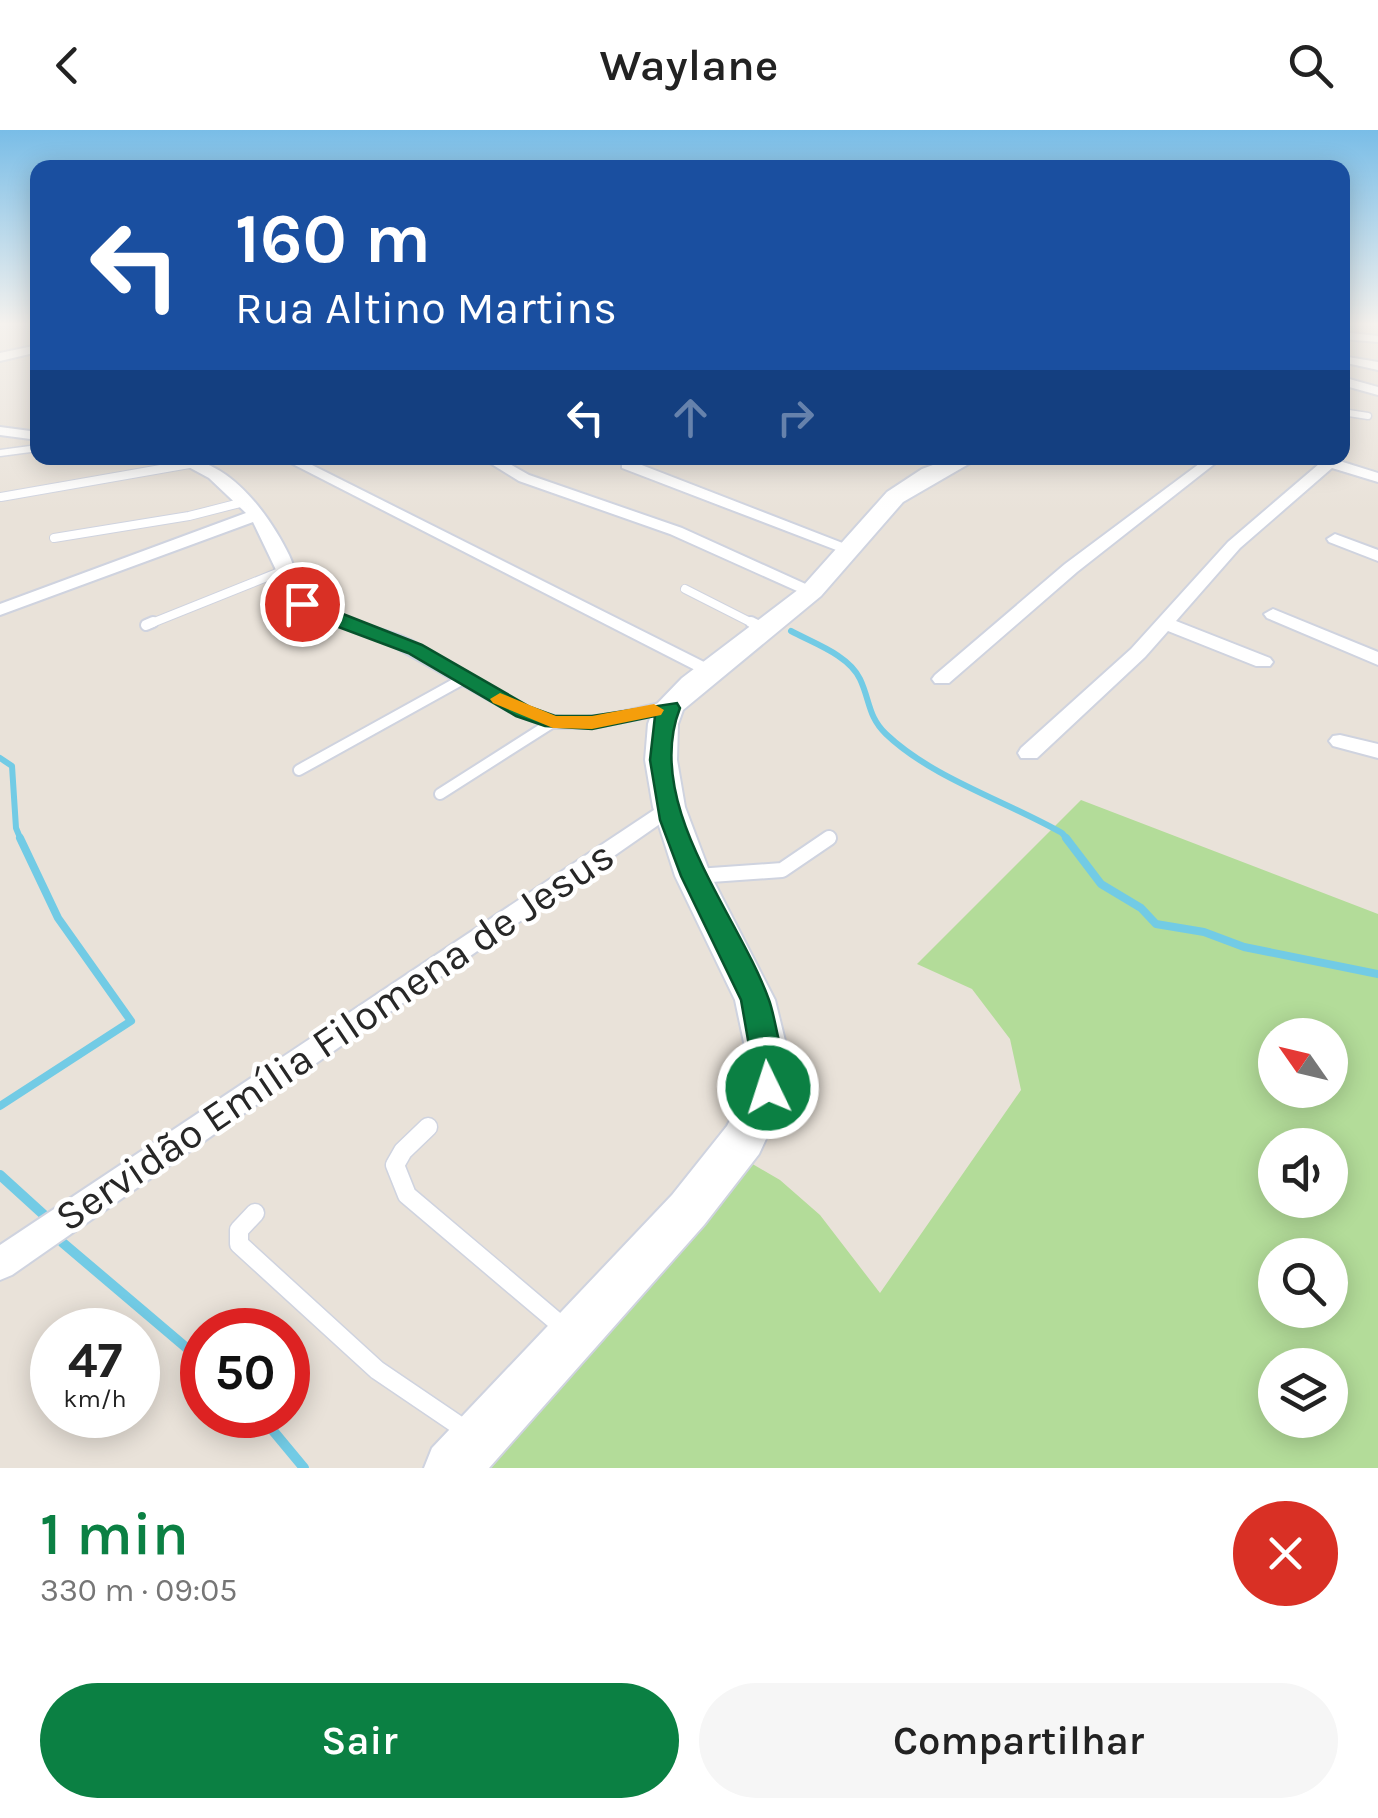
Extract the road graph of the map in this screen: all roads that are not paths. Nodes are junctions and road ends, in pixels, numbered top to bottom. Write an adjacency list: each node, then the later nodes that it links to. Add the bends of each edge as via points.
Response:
1 (1350, 413): 2 (lane)
2 (1368, 416)
3 (0, 431): 4 (street)
4 (30, 435)
5 (30, 449): 6 (lane)
6 (0, 453)
7 (162, 465): 17 (lane)
8 (197, 465): 18 (street, via 220,477)
9 (302, 465): 33 (street)
10 (501, 465): 25 (street)
11 (629, 465): 21 (street)
12 (952, 465): 21 (main road, via 895,497)
13 (1205, 465): 35 (street)
14 (1317, 465): 28 (street, via 1234,545)
15 (1338, 465): 16 (street)
16 (1378, 478)
17 (1, 497)
18 (250, 508): 19 (lane); 23 (street); 26 (street)
19 (54, 538)
20 (1334, 540): 22 (street)
21 (850, 549): 25 (main road)
22 (1378, 556)
23 (287, 569): 29 (lane); 34 (street, via 306,608 400,642)
24 (686, 589): 30 (lane)
25 (812, 591): 30 (main road)
26 (0, 610)
27 (1273, 614): 31 (street)
28 (1166, 624): 32 (street); 40 (street)
29 (146, 625)
30 (765, 629): 33 (main road)
31 (1378, 660)
32 (1262, 662)
33 (710, 670): 36 (main road)
34 (465, 678): 37 (street); 41 (lane)
35 (942, 679)
36 (669, 708): 37 (street); 43 (main road, via 661,760)
37 (553, 722): 42 (lane)
38 (1340, 741): 39 (street)
39 (1378, 751)
40 (1029, 753)
41 (299, 770)
42 (440, 794)
43 (668, 807): 45 (main road); 48 (street, Servidão Emília Filomena de Jesus)
44 (830, 837): 45 (lane, via 782,870)
45 (693, 876): 49 (main road, via 755,1000 768,1088 743,1140 710,1182)
46 (428, 1127): 49 (lane, via 395,1160 395,1180)
47 (254, 1212): 50 (lane, via 239,1230 239,1244 263,1269 377,1370)
48 (0, 1264)
49 (573, 1336): 50 (main road)
50 (480, 1438): 51 (main road)
51 (452, 1468)

